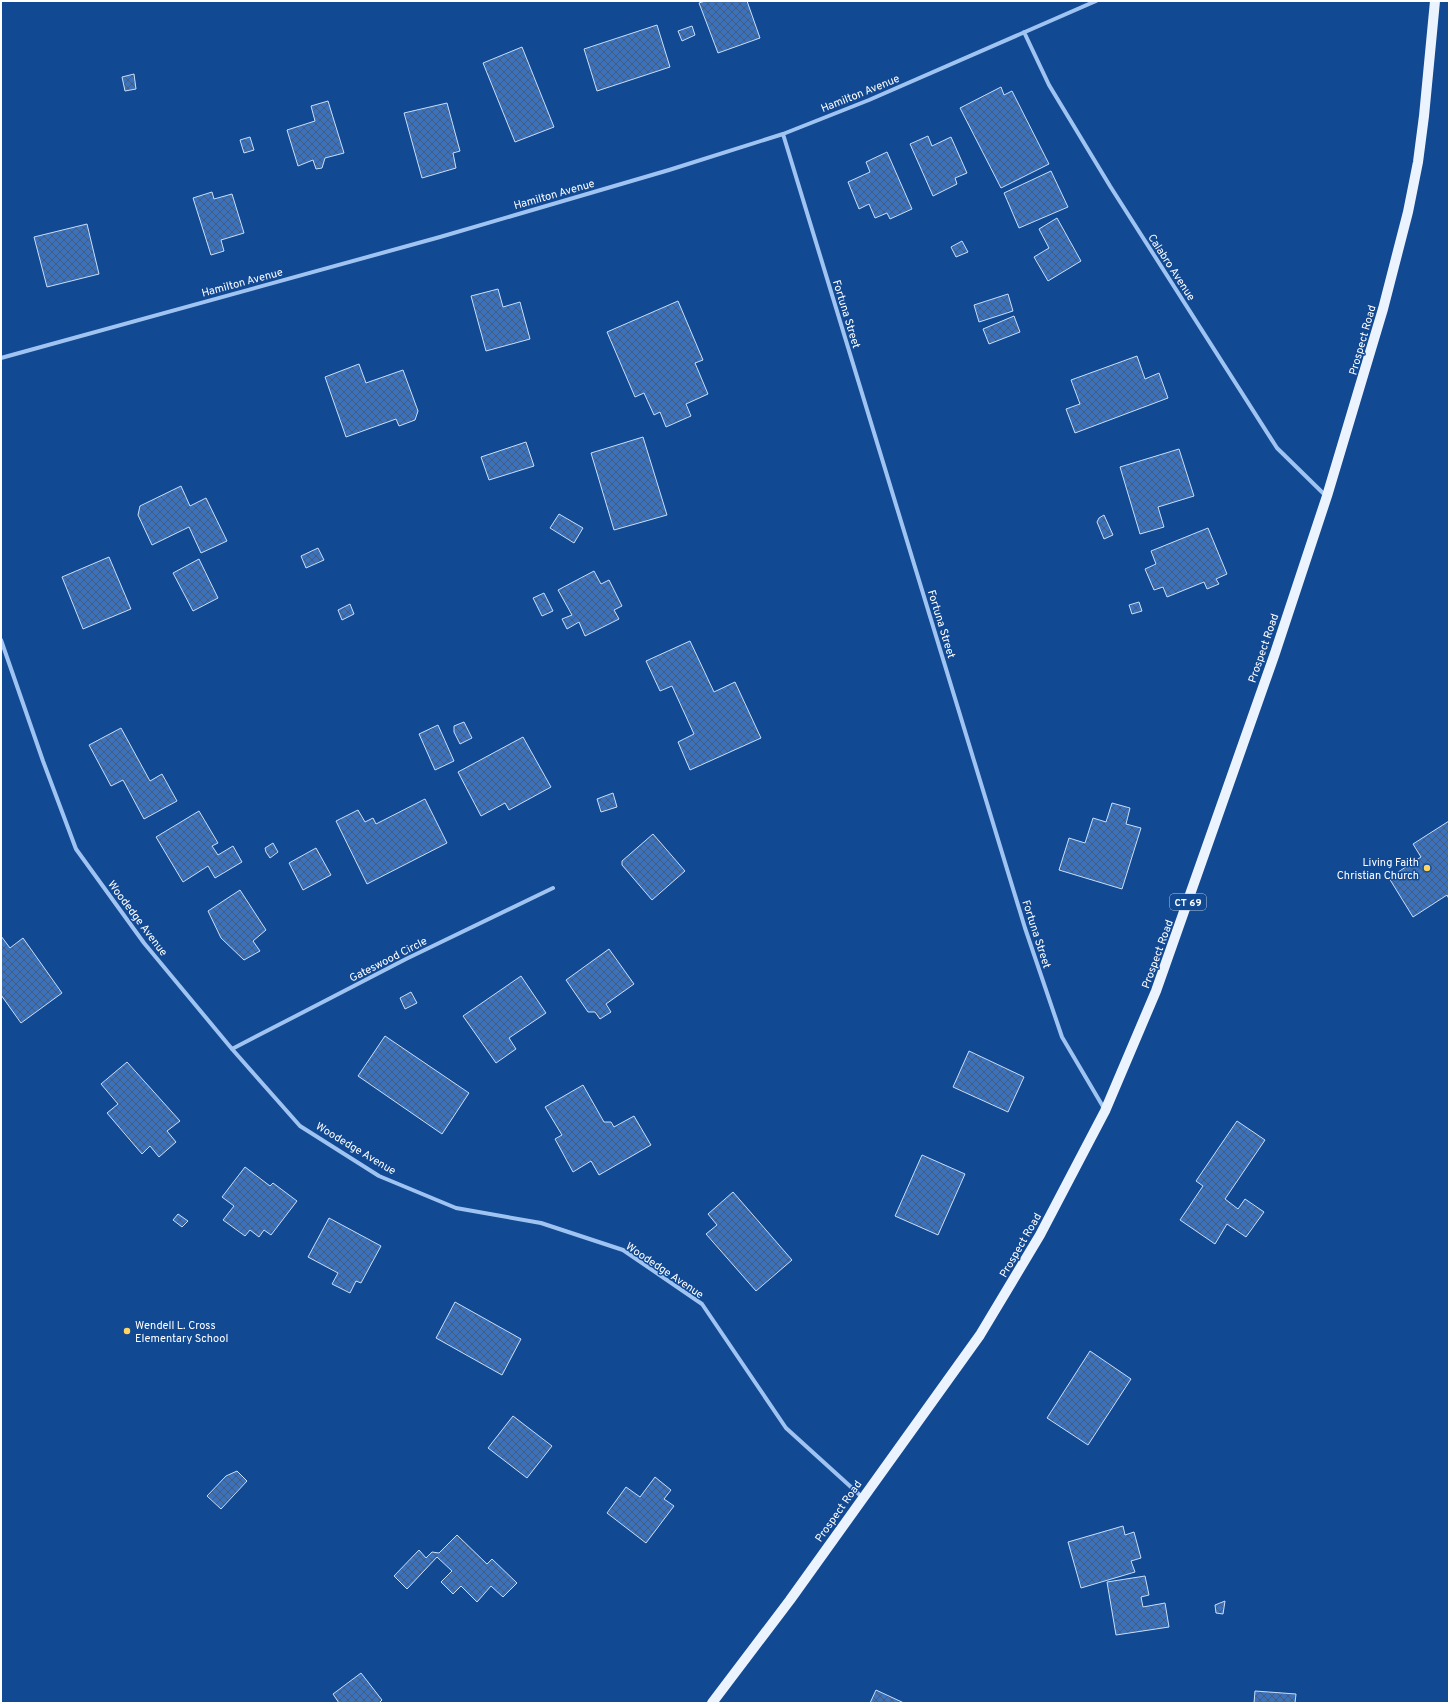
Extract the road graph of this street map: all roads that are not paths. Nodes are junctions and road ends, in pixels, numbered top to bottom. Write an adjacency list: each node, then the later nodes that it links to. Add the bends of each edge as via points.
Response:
1 (1096, 1): 3 (street, Hamilton Avenue)
2 (1435, 1): 6 (main road, Prospect Road / CT 69, via 1424,116 1408,212 1365,373)
3 (1024, 32): 4 (street, Hamilton Avenue, via 869,100); 6 (street, Calabro Avenue, via 1049,85 1114,192 1277,448)
4 (783, 134): 5 (street, Hamilton Avenue, via 440,237); 10 (street, Fortuna Street, via 1025,928 1062,1037)
5 (1, 358)
6 (1327, 496): 10 (main road, Prospect Road / CT 69, via 1264,686 1156,991)
7 (1, 640): 9 (street, Woodedge Avenue, via 76,849 144,943)
8 (553, 888): 9 (street, Gateswood Circle, via 406,959)
9 (232, 1049): 11 (street, Woodedge Avenue, via 300,1126 379,1176 456,1208 540,1223 623,1250 702,1304 786,1428)
10 (1105, 1110): 11 (main road, Prospect Road / CT 69, via 1040,1235 980,1335)
11 (862, 1497): 12 (main road, Prospect Road / CT 69, via 790,1600)
12 (712, 1703)

